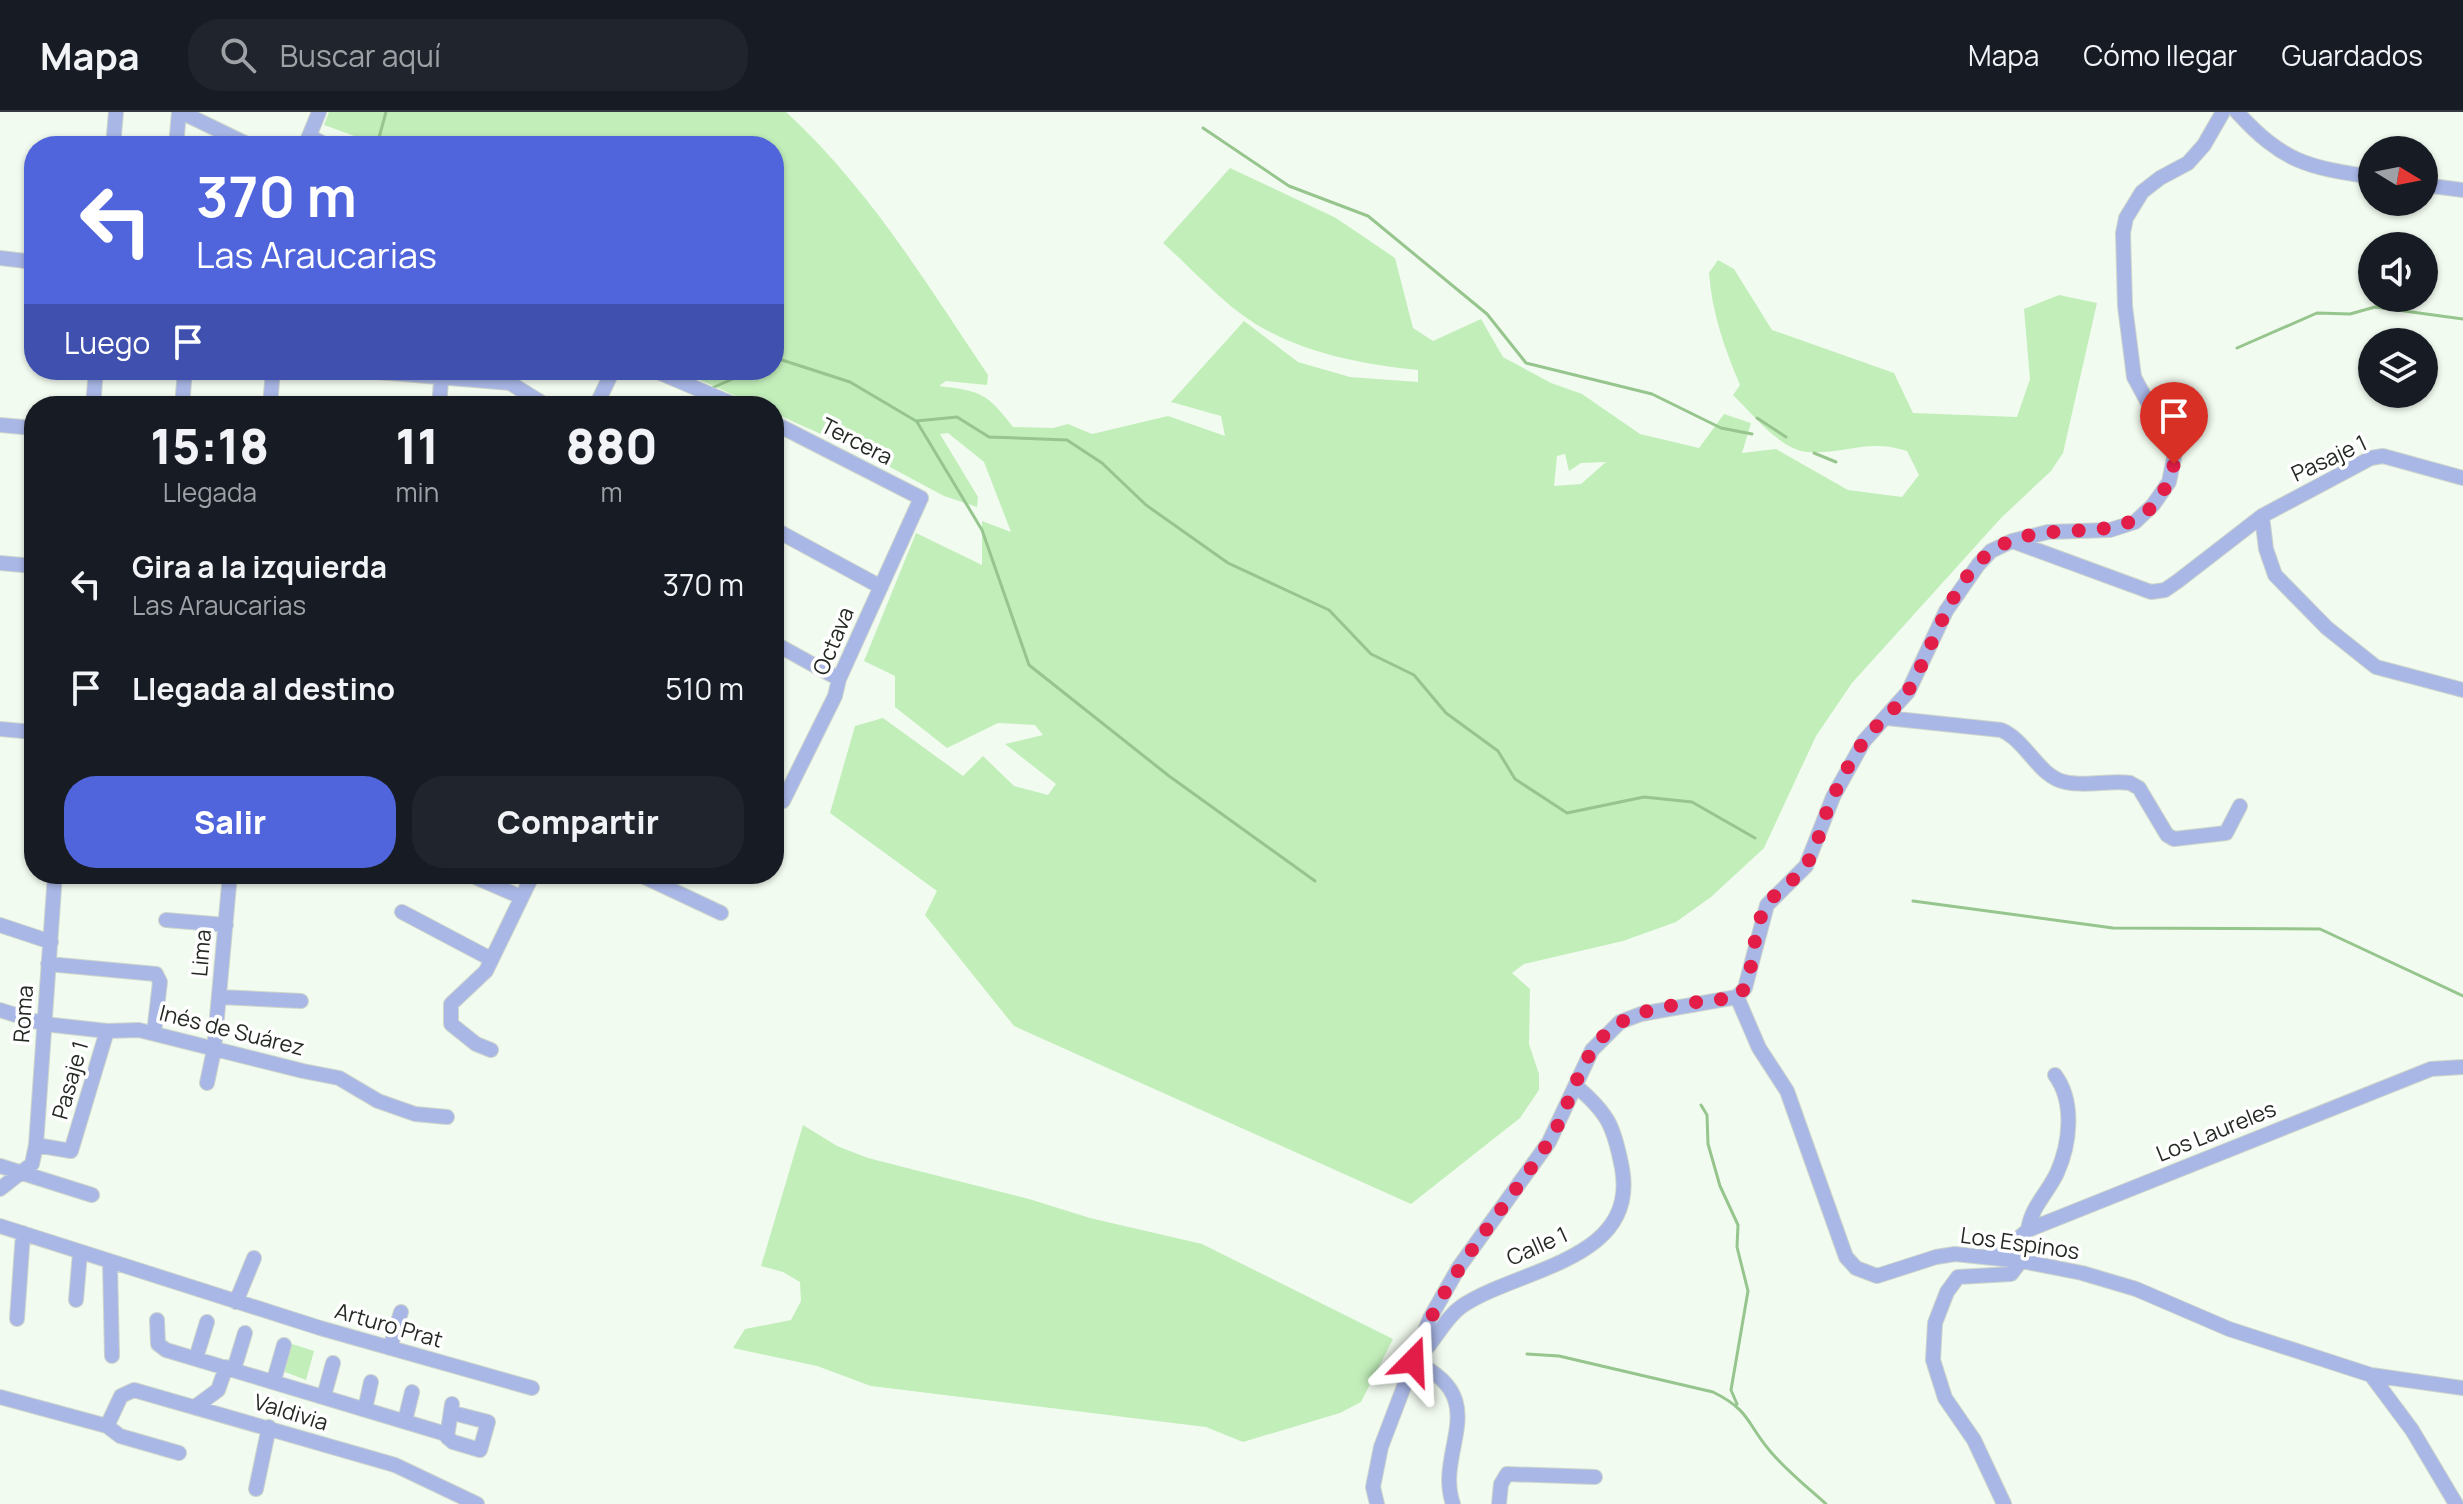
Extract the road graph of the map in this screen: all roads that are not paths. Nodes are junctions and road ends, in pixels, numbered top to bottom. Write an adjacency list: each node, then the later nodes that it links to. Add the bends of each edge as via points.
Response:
1 (116, 112): 7 (street)
2 (180, 112): 6 (street); 8 (street)
3 (319, 112): 10 (street)
4 (2223, 112): 27 (street, via 2188,163 2142,192 2123,233 2134,377 2175,453 2169,482 2135,522 2110,530 2048,532)
5 (2237, 112): 11 (street, via 2267,145 2329,171)
6 (200, 116): 9 (street)
7 (114, 136)
8 (177, 136)
9 (226, 136)
10 (309, 136)
11 (2358, 175)
12 (2438, 187): 13 (street)
13 (2463, 190)
14 (0, 258): 15 (street)
15 (24, 261)
16 (487, 380): 18 (street, via 510,383)
17 (677, 380): 19 (street)
18 (531, 396)
19 (714, 396)
20 (0, 425): 21 (street)
21 (24, 427)
22 (784, 428): 24 (street, Tercera)
23 (2463, 478): 25 (street, Pasaje 1, via 2383,456 2371,458)
24 (921, 498): 30 (street, Octava)
25 (2262, 516): 27 (street, Pasaje 1, via 2165,590 2151,592); 33 (street, via 2275,575 2327,628 2376,667)
26 (784, 534): 30 (street)
27 (2012, 541): 34 (street, via 1991,551 1958,593 1908,692)
28 (0, 563): 29 (street)
29 (24, 565)
30 (881, 587): 32 (street, Octava)
31 (784, 649): 32 (street)
32 (839, 679): 37 (street, Octava)
33 (2463, 690)
34 (1887, 718): 38 (street, via 2001,730 2015,736 2063,782 2130,783 2174,839 2226,833); 54 (street, via 1864,741 1833,797 1806,866 1767,905 1750,976)
35 (0, 729): 36 (street)
36 (24, 731)
37 (784, 790)
38 (2240, 806)
39 (54, 884): 50 (street, Roma)
40 (229, 884): 49 (street, Lima)
41 (491, 884): 44 (street)
42 (528, 884): 44 (street)
43 (659, 884): 46 (street)
44 (521, 897): 51 (street)
45 (402, 912): 51 (street)
46 (721, 913)
47 (166, 920): 49 (street)
48 (0, 925): 50 (street)
49 (226, 925): 53 (street, Lima)
50 (51, 942): 52 (street, Roma)
51 (491, 959): 61 (street, via 478,981 453,1000 450,1013 459,1032)
52 (48, 964): 57 (street, Roma); 59 (street, via 159,976)
53 (220, 997): 55 (street); 60 (street, Lima)
54 (1737, 997): 65 (street, via 1620,1022 1592,1050); 77 (street, Los Espinos, via 1759,1048 1787,1091 1846,1257 1856,1268 1877,1276 1936,1257)
55 (301, 1001)
56 (0, 1010): 57 (street, Inés de Suárez)
57 (44, 1024): 58 (street, Inés de Suárez); 67 (street, Roma)
58 (107, 1031): 59 (street, Inés de Suárez); 67 (street, Pasaje 1, via 71,1151)
59 (154, 1033): 60 (street, Inés de Suárez)
60 (214, 1050): 64 (street, Lima); 66 (street, Inés de Suárez, via 339,1078 378,1101 415,1114)
61 (491, 1050)
62 (2463, 1067): 73 (street, Los Laureles, via 2431,1069)
63 (2055, 1075): 73 (street, via 2066,1095 2065,1147 2057,1172 2032,1211)
64 (207, 1083)
65 (1576, 1086): 91 (street, via 1549,1142 1459,1267); 91 (street, Calle 1, via 1599,1106 1614,1130 1624,1178 1618,1219 1575,1255 1458,1308 1426,1352)
66 (447, 1117)
67 (36, 1145): 69 (street, Roma)
68 (0, 1166): 69 (street)
69 (24, 1174): 70 (street); 71 (street)
70 (0, 1189)
71 (92, 1195)
72 (0, 1226): 74 (street, Arturo Prat)
73 (2028, 1230): 77 (street, Los Laureles)
74 (23, 1233): 75 (street, Arturo Prat); 83 (street)
75 (80, 1253): 79 (street, Arturo Prat); 80 (street)
76 (254, 1258): 81 (street)
77 (1995, 1258): 78 (street, Los Espinos)
78 (2021, 1261): 94 (street, Los Espinos, via 2136,1289 2229,1329); 116 (street, via 2011,1274 1958,1277 1939,1308 1932,1342 1945,1398 1974,1440)
79 (110, 1263): 81 (street, Arturo Prat); 89 (street)
80 (76, 1300)
81 (236, 1302): 88 (street, Arturo Prat)
82 (401, 1312): 88 (street)
83 (17, 1319)
84 (157, 1320): 90 (street, via 158,1344)
85 (207, 1322): 90 (street)
86 (245, 1333): 93 (street)
87 (284, 1345): 95 (street)
88 (390, 1348): 97 (street, Arturo Prat)
89 (112, 1356)
90 (196, 1358): 93 (street)
91 (1413, 1361): 113 (street, via 1381,1447 1373,1487); 114 (street, via 1445,1382 1458,1413 1449,1474)
92 (333, 1363): 101 (street)
93 (236, 1370): 95 (street); 99 (street); 99 (street)
94 (2371, 1375): 98 (street, Los Espinos); 117 (street)
95 (274, 1380): 101 (street)
96 (371, 1382): 104 (street)
97 (532, 1388)
98 (2463, 1388)
99 (218, 1390): 103 (street)
100 (412, 1392): 105 (street)
101 (324, 1396): 104 (street)
102 (0, 1397): 106 (street)
103 (195, 1407): 106 (street, Valdivia, via 130,1390 121,1396); 107 (street, Valdivia)
104 (365, 1409): 105 (street)
105 (405, 1421): 108 (street)
106 (107, 1426): 109 (street, via 120,1436)
107 (269, 1427): 111 (street); 112 (street, Valdivia, via 395,1465)
108 (446, 1434): 108 (street, via 453,1409 488,1422 483,1446 473,1451)
109 (179, 1453)
110 (1595, 1477): 115 (street, via 1507,1474)
111 (256, 1489)
112 (477, 1504)
113 (1377, 1504)
114 (1453, 1504)
115 (1499, 1504)
116 (2004, 1504)
117 (2456, 1504)

